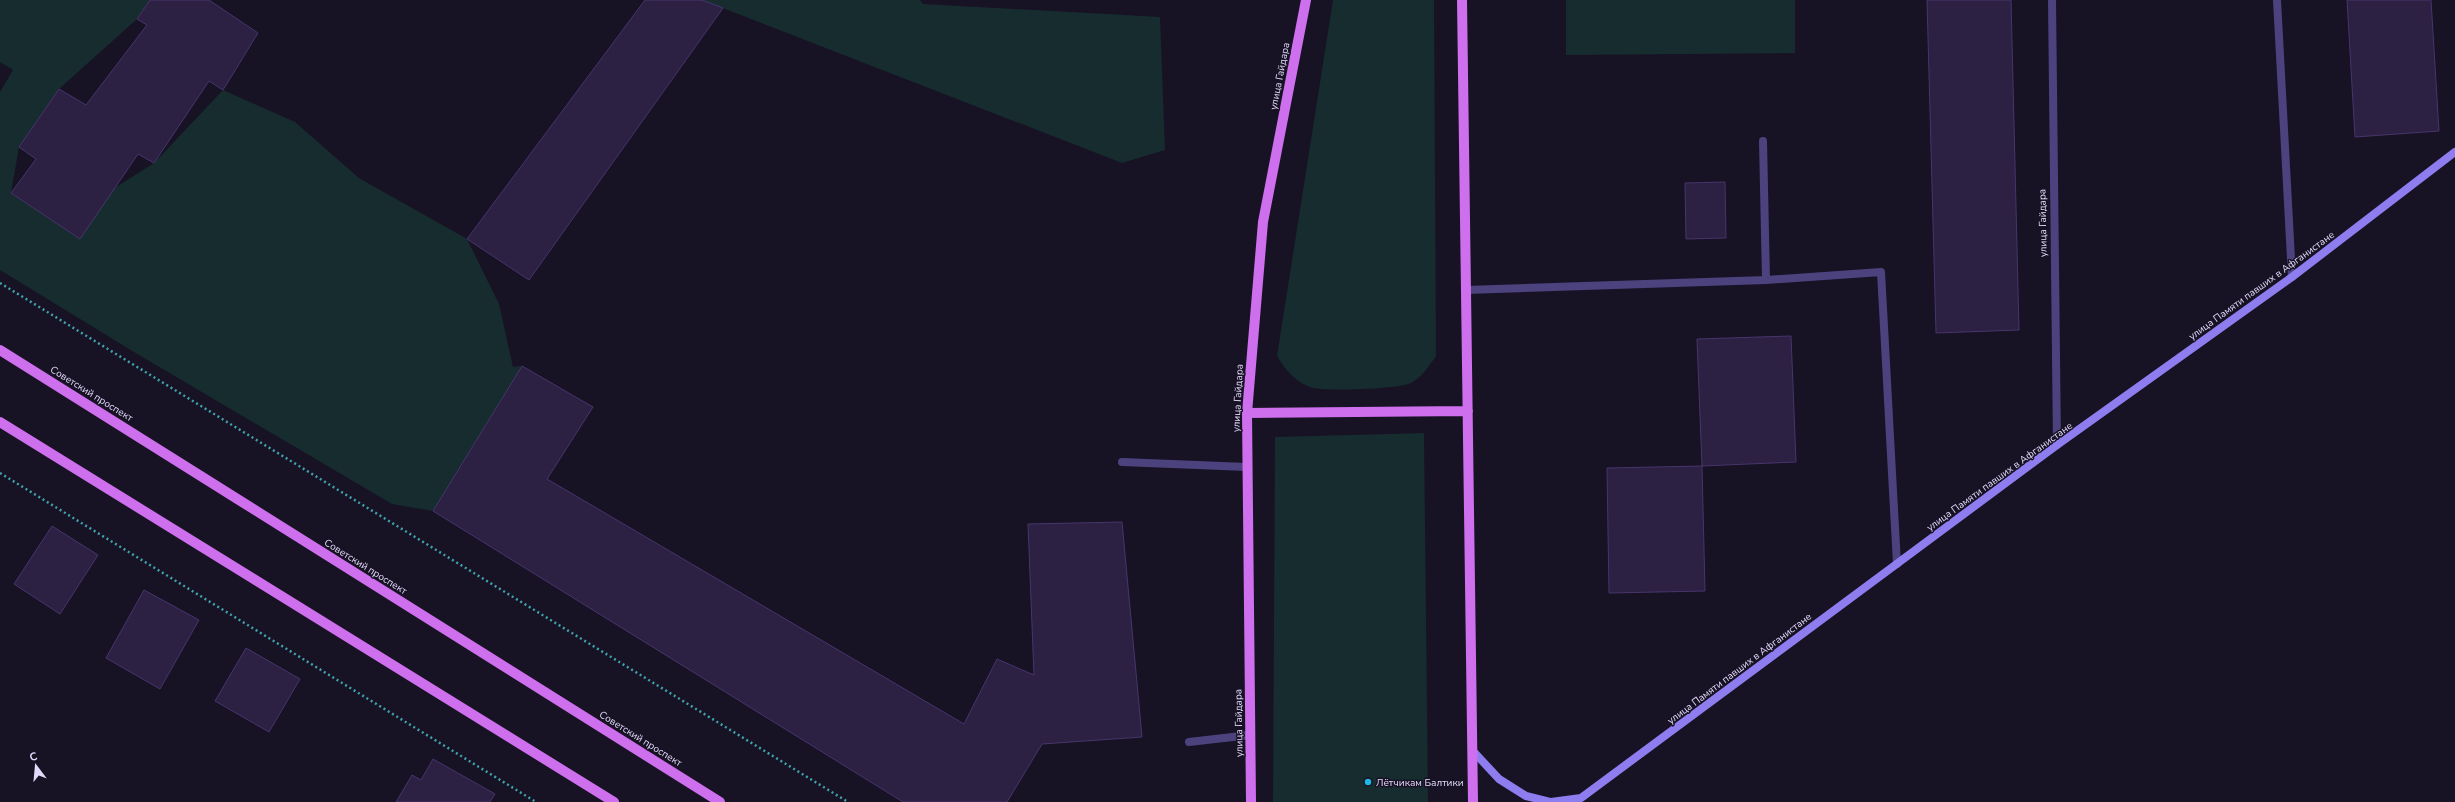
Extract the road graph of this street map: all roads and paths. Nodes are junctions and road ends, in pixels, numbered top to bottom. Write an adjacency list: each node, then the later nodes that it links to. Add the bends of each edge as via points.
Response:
1 (1306, 0): 13 (main road, улица Гайдара, via 1263,222)
2 (1462, 0): 10 (main road)
3 (2052, 0): 15 (street, улица Гайдара)
4 (2276, 0): 7 (street)
5 (1763, 141): 8 (street)
6 (2455, 152): 7 (street, улица Памяти павших в Афганистане)
7 (2292, 277): 15 (street, улица Памяти павших в Афганистане)
8 (1766, 280): 10 (street); 19 (street, via 1880,272)
9 (0, 282): 26 (path)
10 (1466, 290): 12 (main road)
11 (0, 350): 25 (main road, Советский проспект)
12 (1468, 412): 13 (main road); 22 (main road)
13 (1247, 413): 17 (main road, улица Гайдара)
14 (0, 422): 24 (main road)
15 (2057, 445): 19 (street, улица Памяти павших в Афганистане)
16 (1122, 462): 17 (street)
17 (1247, 467): 20 (main road, улица Гайдара)
18 (0, 473): 23 (path)
19 (1896, 564): 29 (street, улица Памяти павших в Афганистане, via 1581,798)
20 (1250, 735): 21 (street); 27 (main road, улица Гайдара)
21 (1189, 742)
22 (1472, 750): 28 (main road); 29 (street, улица Памяти павших в Афганистане, via 1499,779 1526,796)
23 (536, 802)
24 (614, 802)
25 (720, 802)
26 (848, 802)
27 (1251, 802)
28 (1473, 802)
29 (1551, 802)

